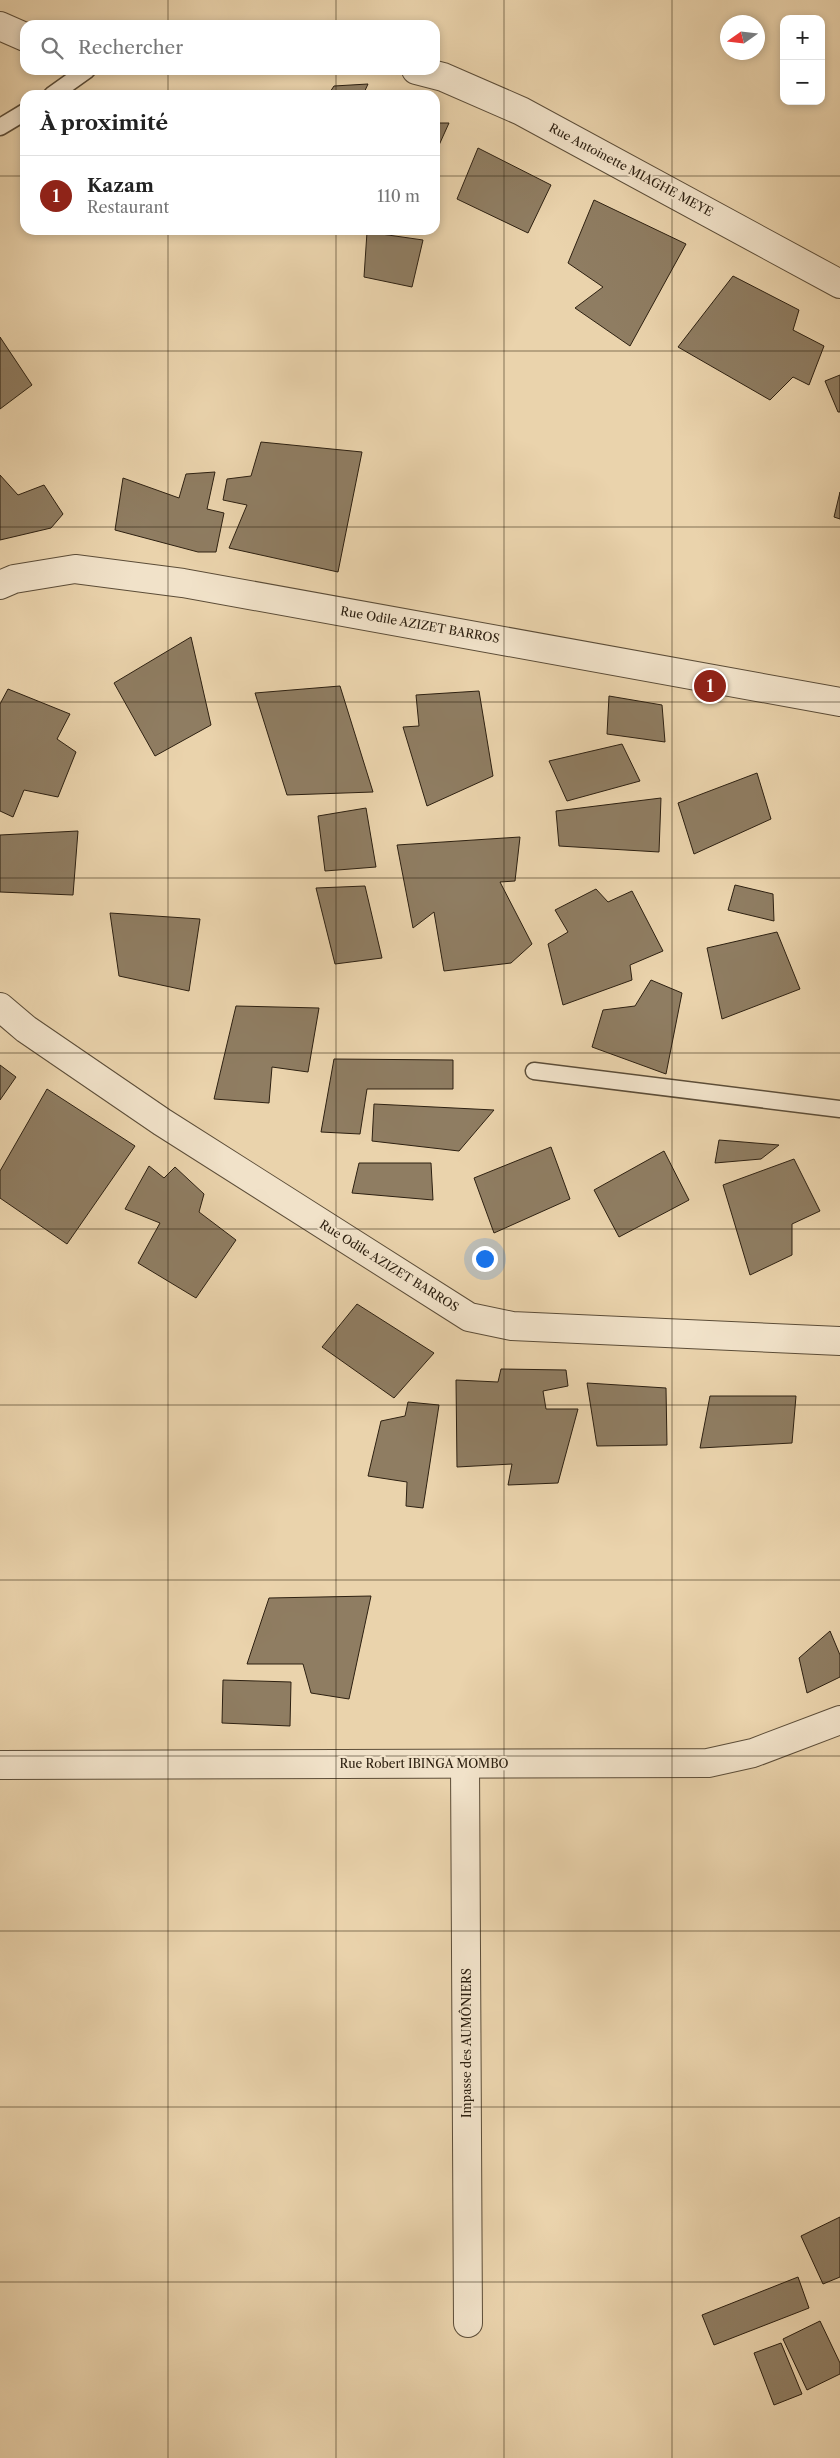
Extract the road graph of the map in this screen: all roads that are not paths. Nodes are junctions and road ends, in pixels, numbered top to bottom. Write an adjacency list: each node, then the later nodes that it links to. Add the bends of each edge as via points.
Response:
1 (0, 26): 2 (street)
2 (20, 35)
3 (80, 75): 5 (lane)
4 (435, 75): 8 (street, Rue Antoinette MIAGHE MEYE, via 521,110)
5 (59, 90)
6 (20, 115): 7 (lane)
7 (0, 127)
8 (840, 284)
9 (0, 585): 10 (street, Rue Odile AZIZET BARROS, via 14,579 75,569 183,583)
10 (840, 702)
11 (0, 1007): 14 (street, Rue Odile AZIZET BARROS, via 26,1029 162,1122 469,1316 512,1326)
12 (534, 1071): 13 (lane)
13 (840, 1109)
14 (840, 1341)
15 (840, 1720): 16 (street, Rue Robert IBINGA MOMBO, via 753,1753 708,1763)
16 (465, 1764): 17 (street, Rue Robert IBINGA MOMBO); 18 (street, Impasse des AUMÔNIERS)
17 (0, 1765)
18 (468, 2323)

